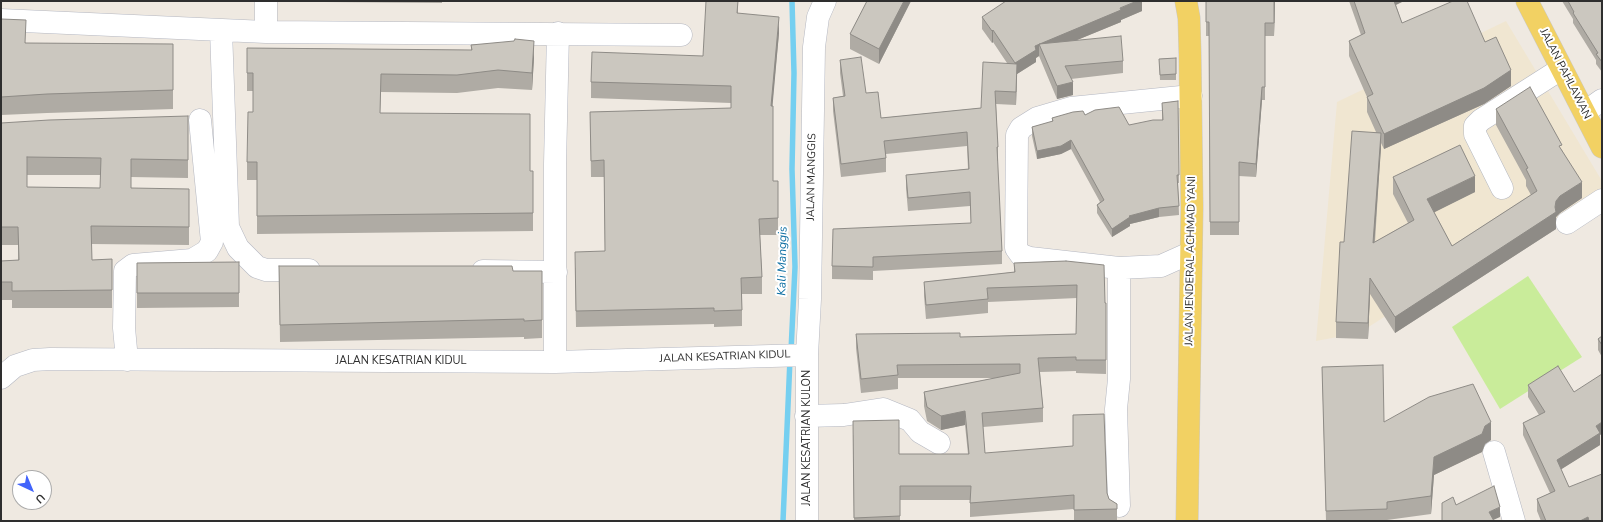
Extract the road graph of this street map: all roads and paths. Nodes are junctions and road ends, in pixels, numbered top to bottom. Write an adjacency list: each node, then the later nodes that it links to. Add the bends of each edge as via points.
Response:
1 (266, 1): 7 (street)
2 (825, 1): 26 (street, JALAN MANGGIS, via 818,17 814,47)
3 (1186, 1): 11 (main road, JALAN JENDERAL ACHMAD YANI, via 1189,18)
4 (1527, 1): 10 (main road, JALAN PAHLAWAN)
5 (1, 20): 6 (street)
6 (220, 30): 7 (street); 14 (street)
7 (266, 32): 8 (street)
8 (558, 33): 9 (street); 25 (street)
9 (681, 35)
10 (1561, 69): 13 (main road, JALAN PAHLAWAN); 18 (street, via 1475,126 1475,134)
11 (1191, 96): 21 (main road, JALAN JENDERAL ACHMAD YANI); 22 (street, via 1071,108 1038,118 1022,128 1017,135 1016,248 1021,255)
12 (1602, 100): 13 (street)
13 (1584, 112): 17 (main road, JALAN PAHLAWAN)
14 (224, 119): 15 (street); 23 (street, via 228,227 238,248 256,267 266,270)
15 (200, 120): 16 (street); 27 (street, via 212,242 207,251 192,260 133,265 125,271 124,328)
16 (177, 121)
17 (1602, 146)
18 (1502, 188)
19 (1602, 200): 20 (street)
20 (1567, 222)
21 (1190, 253): 22 (street, via 1161,266); 35 (main road, JALAN JENDERAL ACHMAD YANI)
22 (1118, 268): 33 (street, via 1119,379 1116,410)
23 (329, 270)
24 (462, 271): 25 (street)
25 (556, 272): 28 (street)
26 (807, 355): 28 (street, JALAN KESATRIAN KIDUL); 30 (street, JALAN KESATRIAN KULON)
27 (127, 360): 28 (street, JALAN KESATRIAN KIDUL); 29 (street, JALAN KESATRIAN KIDUL, via 33,360)
28 (556, 362)
29 (2, 374)
30 (806, 416): 31 (street, via 844,415 883,409 910,420 920,432); 34 (street, JALAN KESATRIAN KULON)
31 (940, 443)
32 (1494, 452): 36 (street)
33 (1119, 506)
34 (807, 521)
35 (1187, 521)
36 (1514, 521)

